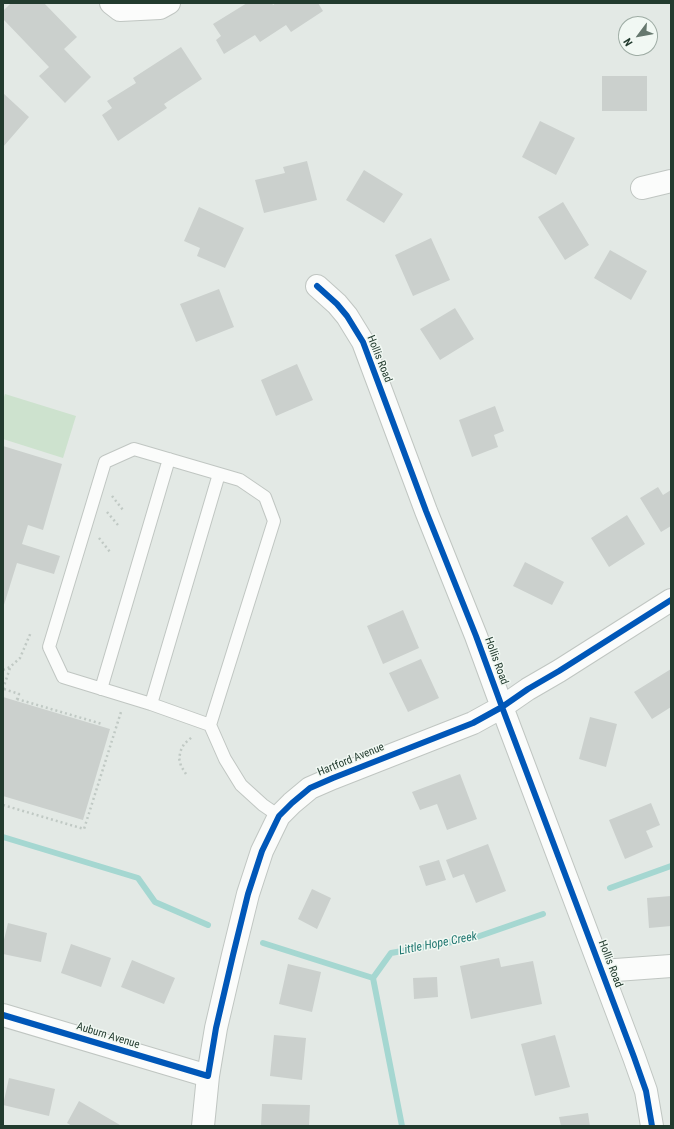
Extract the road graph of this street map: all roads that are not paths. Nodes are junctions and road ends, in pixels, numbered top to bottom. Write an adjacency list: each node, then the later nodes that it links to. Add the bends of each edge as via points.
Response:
1 (111, 3): 2 (street, via 120,10 160,8)
2 (169, 3)
3 (671, 181): 4 (street)
4 (642, 188)
5 (317, 286): 11 (street, Hollis Road, via 337,304 364,342)
6 (169, 459): 7 (lane); 9 (lane); 9 (lane, via 134,449 105,462 49,647 63,677)
7 (219, 474): 10 (lane); 12 (lane, via 240,480 265,497 274,521)
8 (671, 600): 11 (street, Hartford Avenue)
9 (101, 688): 10 (lane)
10 (151, 704): 12 (lane)
11 (502, 707): 13 (street, Hartford Avenue, via 474,723 310,788); 15 (street, Hollis Road)
12 (210, 725): 13 (lane, via 225,759 241,785)
13 (279, 816): 17 (street, Hartford Avenue, via 262,852 248,894 232,955)
14 (671, 966): 15 (street)
15 (602, 971): 19 (street, Hollis Road, via 646,1091)
16 (3, 1015): 17 (street, Auburn Avenue)
17 (208, 1076): 18 (street, Hartford Avenue)
18 (203, 1126)
19 (652, 1126)

